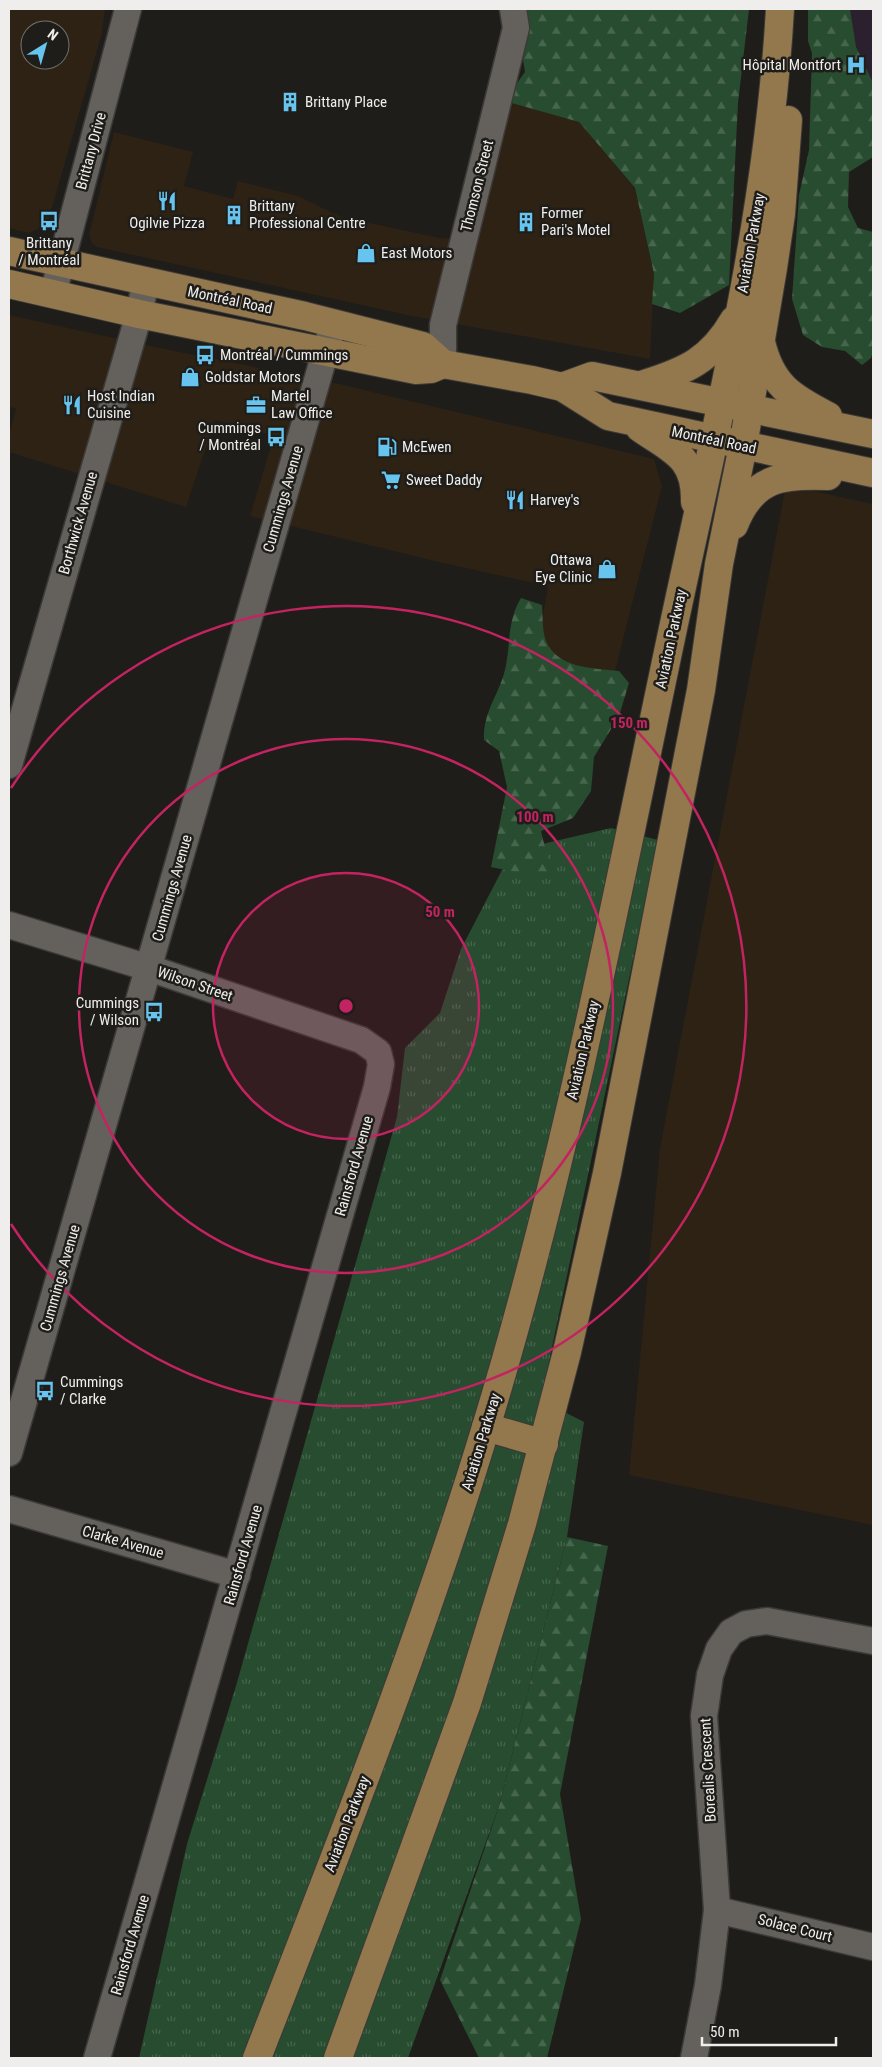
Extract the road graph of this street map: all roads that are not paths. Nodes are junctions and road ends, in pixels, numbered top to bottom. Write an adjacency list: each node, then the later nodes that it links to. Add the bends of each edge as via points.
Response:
1 (128, 9): 6 (street, Brittany Drive)
2 (512, 9): 15 (street, Thomson Street, via 516,28 442,324)
3 (780, 9): 10 (main road, Aviation Parkway, via 773,108)
4 (790, 9): 13 (main road, Aviation Parkway, via 788,112 781,214)
5 (9, 251): 6 (main road, Montréal Road)
6 (60, 262): 7 (main road, Montréal Road); 9 (street, Brittany Drive)
7 (146, 281): 11 (street, Borthwick Avenue); 12 (main road, Montréal Road)
8 (9, 284): 9 (main road, Montréal Road)
9 (52, 294): 11 (main road, Montréal Road)
10 (740, 310): 16 (main road, via 723,339 697,364); 18 (main road, Aviation Parkway)
11 (139, 314): 14 (main road, Montréal Road); 28 (street, Borthwick Avenue)
12 (334, 323): 14 (street, Cummings Avenue); 15 (main road, Montréal Road, via 423,346)
13 (760, 336): 19 (main road, Aviation Parkway); 21 (main road, via 766,363 780,385 802,402)
14 (325, 350): 15 (main road, Montréal Road, via 416,370); 30 (street, Cummings Avenue)
15 (443, 364): 17 (main road, Montréal Road)
16 (642, 385): 17 (main road, via 592,376); 18 (main road)
17 (562, 387): 20 (main road, Montréal Road, via 608,416)
18 (722, 401): 19 (main road); 22 (main road, Aviation Parkway)
19 (750, 408): 21 (main road); 23 (main road, Aviation Parkway)
20 (628, 421): 22 (main road, Montréal Road); 26 (main road, via 687,462 695,482)
21 (862, 431)
22 (714, 440): 23 (main road, Montréal Road); 26 (main road, Aviation Parkway)
23 (743, 446): 24 (main road, Montréal Road); 27 (main road, Aviation Parkway)
24 (873, 473)
25 (873, 477): 27 (main road, via 796,475 766,483 742,508)
26 (695, 524): 32 (main road, Aviation Parkway, via 560,1153 518,1319)
27 (719, 564): 33 (main road, Aviation Parkway, via 701,690 637,1025 595,1230)
28 (9, 765)
29 (9, 924): 30 (street, Wilson Street)
30 (149, 968): 31 (street, Wilson Street, via 361,1040); 34 (street, Cummings Avenue)
31 (378, 1052): 36 (street, Rainsford Avenue, via 377,1087)
32 (486, 1427): 33 (main road); 41 (main road, Aviation Parkway, via 423,1621)
33 (544, 1444): 42 (main road, Aviation Parkway, via 467,1703)
34 (9, 1453)
35 (9, 1509): 36 (street, Clarke Avenue)
36 (237, 1575): 40 (street, Rainsford Avenue)
37 (873, 1641): 38 (street, Borealis Crescent, via 767,1621 746,1624 731,1632 719,1649 710,1675 704,1716)
38 (717, 1910): 39 (street, Solace Court); 43 (street, Borealis Crescent, via 708,1985)
39 (873, 1947)
40 (97, 2058)
41 (257, 2058)
42 (338, 2058)
43 (694, 2058)

